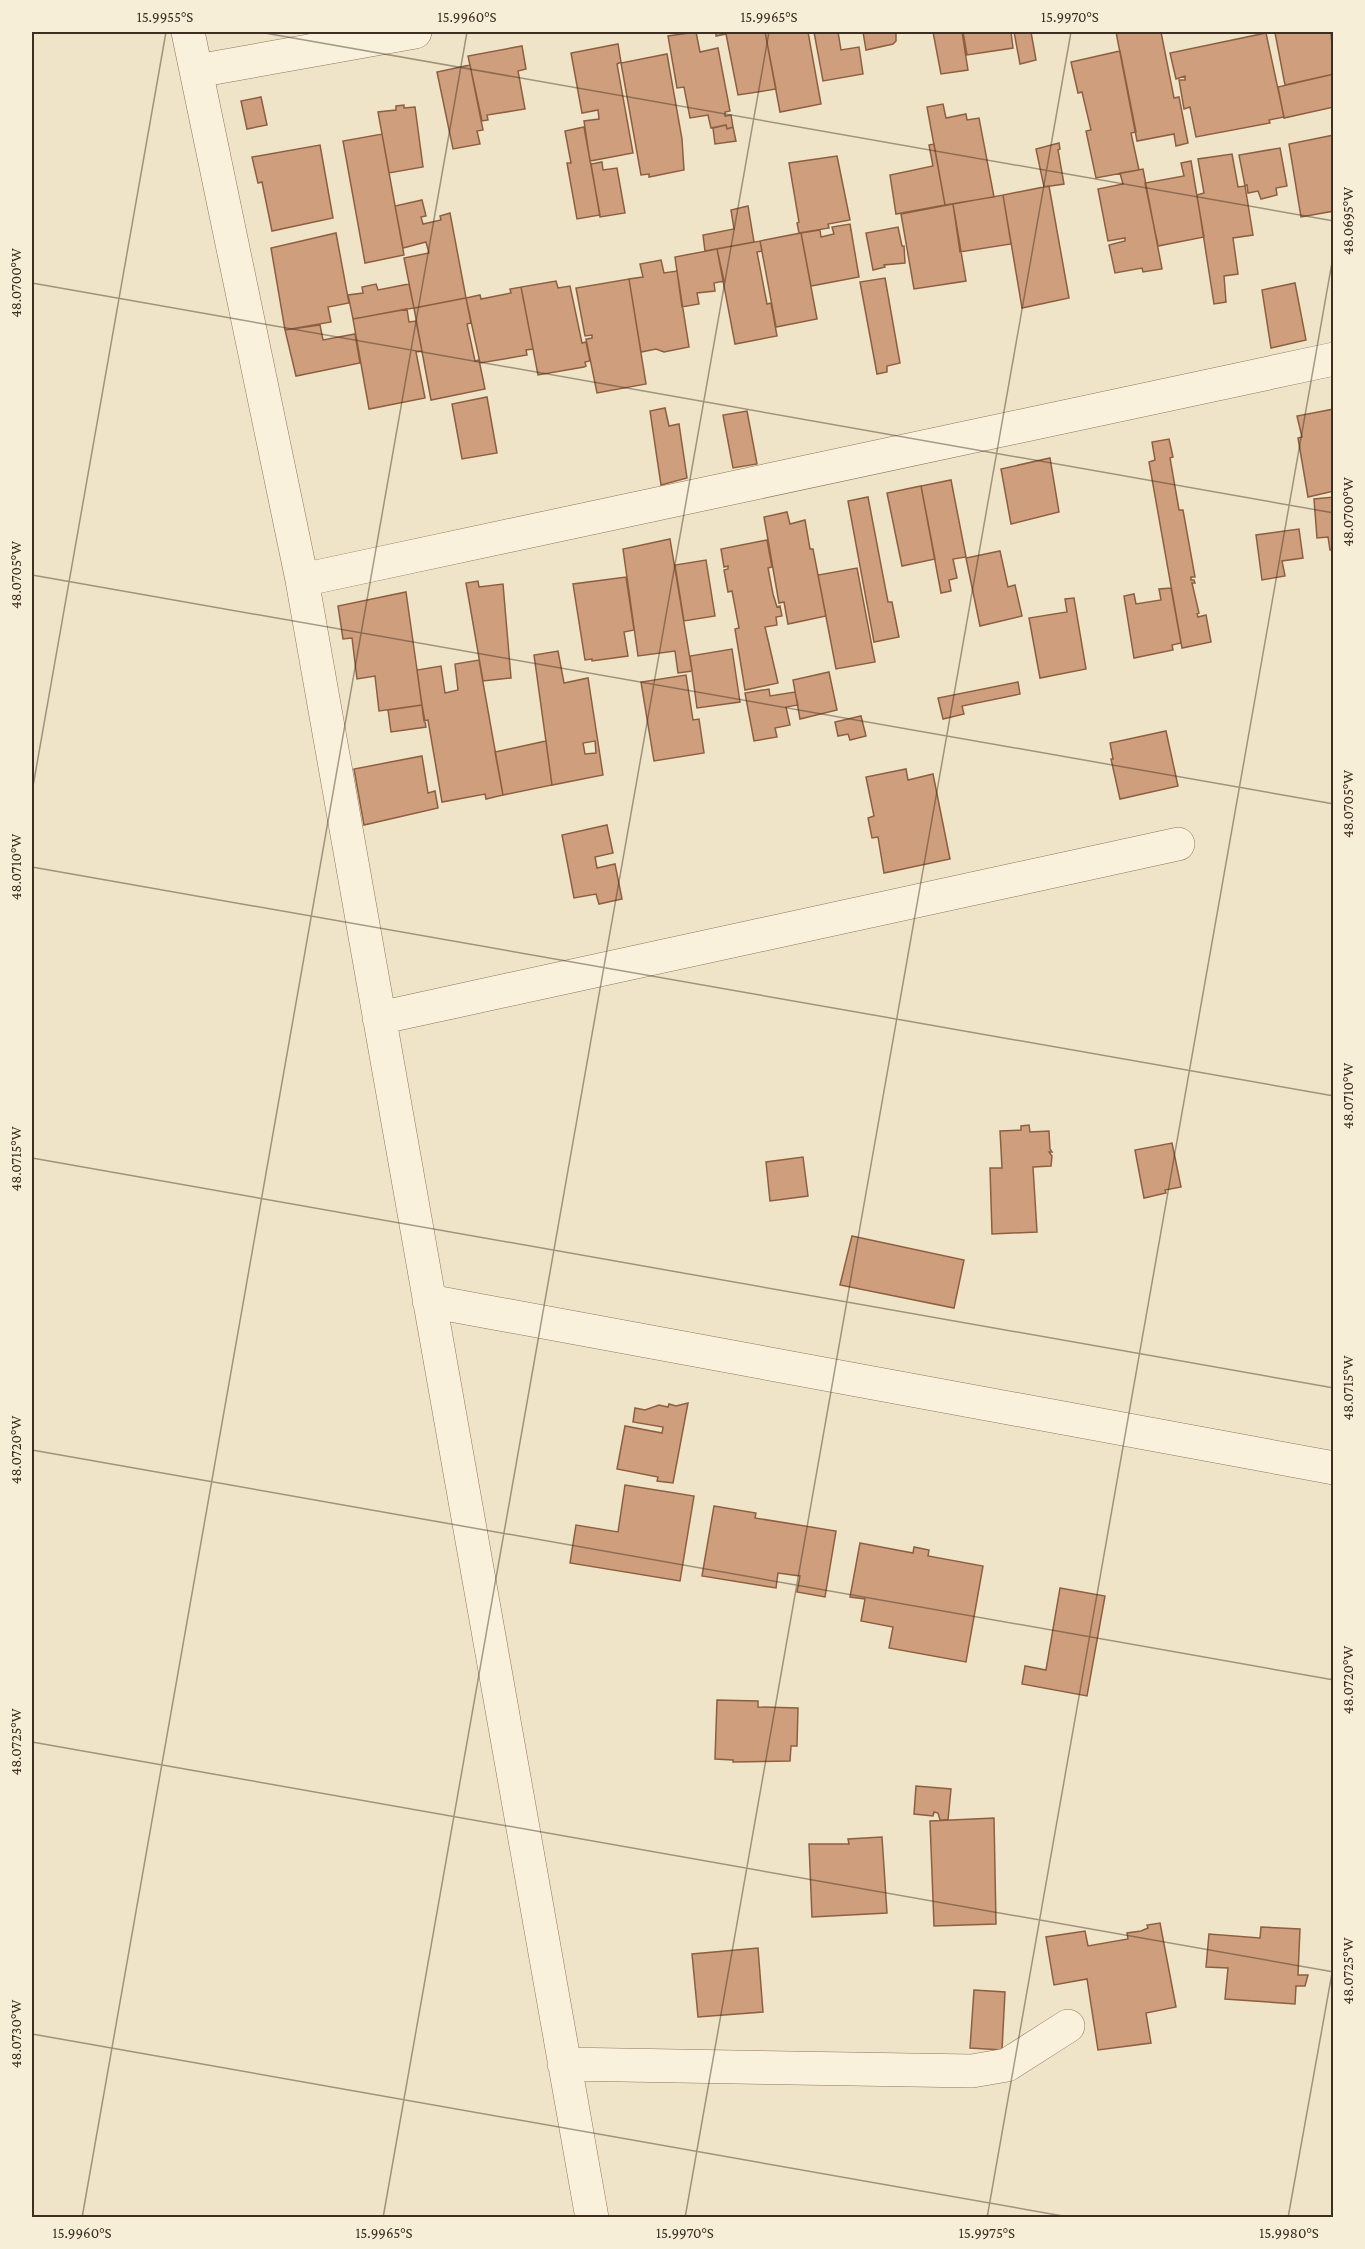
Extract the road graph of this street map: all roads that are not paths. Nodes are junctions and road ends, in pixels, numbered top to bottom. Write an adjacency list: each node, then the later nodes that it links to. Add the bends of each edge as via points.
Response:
1 (188, 32): 3 (street)
2 (415, 32): 3 (street)
3 (197, 71): 5 (street)
4 (1334, 359): 5 (street)
5 (302, 580): 7 (street)
6 (1178, 844): 7 (street)
7 (379, 1018): 8 (street)
8 (429, 1301): 9 (street); 11 (street)
9 (1334, 1468)
10 (1068, 2026): 11 (street, via 1007,2065 972,2071)
11 (564, 2064): 12 (street)
12 (592, 2217)

